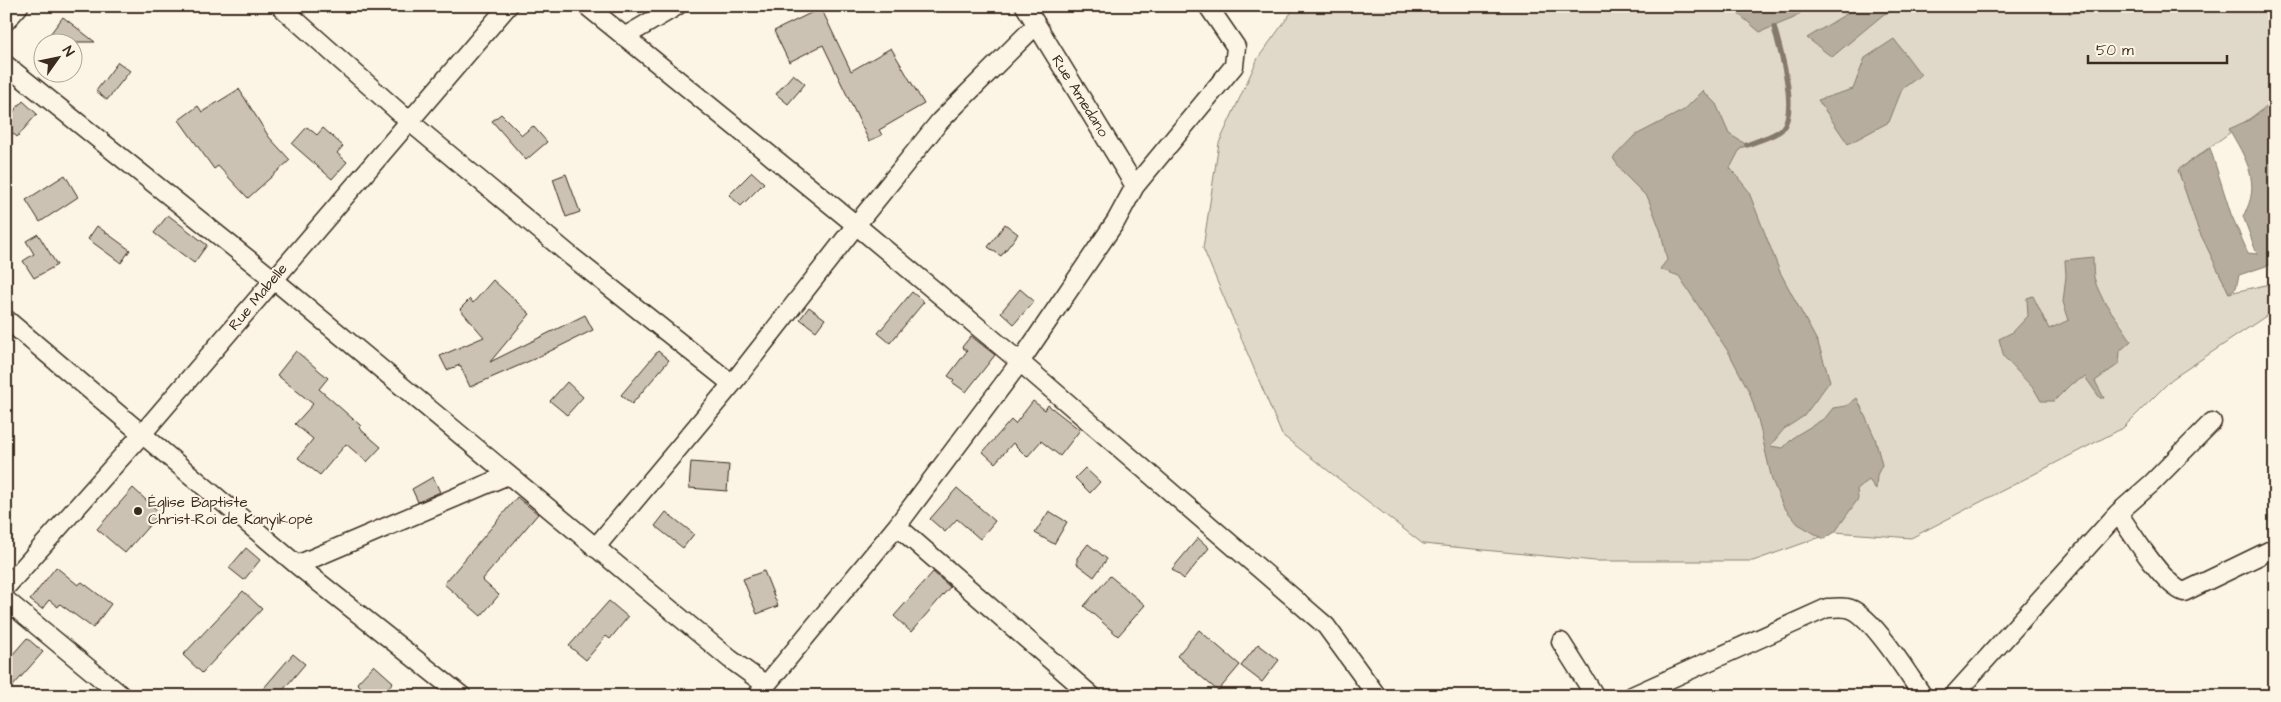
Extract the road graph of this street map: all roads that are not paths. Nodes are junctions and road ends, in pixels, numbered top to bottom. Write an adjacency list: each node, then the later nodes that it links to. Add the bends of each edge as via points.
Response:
1 (19, 6): 8 (street)
2 (280, 6): 12 (street)
3 (508, 6): 12 (street, Rue Mabelle)
4 (587, 6): 10 (street)
5 (677, 6): 10 (street)
6 (1025, 6): 9 (street, Rue Amedano)
7 (1208, 6): 13 (street, via 1236,47 1234,66)
8 (6, 21)
9 (1036, 25): 13 (street, Rue Amedano); 14 (street, via 940,121)
10 (624, 37): 14 (street)
11 (6, 66): 15 (street)
12 (410, 122): 15 (street, Rue Mabelle); 18 (street)
13 (1135, 186): 17 (street, via 1116,221)
14 (856, 225): 17 (street); 18 (street)
15 (273, 279): 20 (street, Rue Mabelle); 21 (street)
16 (6, 319): 20 (street)
17 (1020, 362): 23 (street); 34 (street, via 1326,626)
18 (732, 384): 24 (street)
19 (2212, 422): 22 (street)
20 (142, 434): 26 (street); 27 (street, Rue Mabelle)
21 (508, 474): 24 (street); 26 (street)
22 (2118, 513): 25 (street, via 2172,586 2184,592); 38 (street)
23 (897, 526): 30 (street); 33 (street)
24 (595, 548): 30 (street, via 730,659)
25 (2275, 548)
26 (297, 565): 32 (street)
27 (6, 587)
28 (6, 600): 31 (street)
29 (1561, 642): 35 (street)
30 (762, 691)
31 (122, 696)
32 (462, 696)
33 (1092, 696)
34 (1377, 696)
35 (1595, 696)
36 (1632, 696): 37 (street, via 1827,608 1848,608 1873,626)
37 (1923, 696)
38 (1953, 696)

